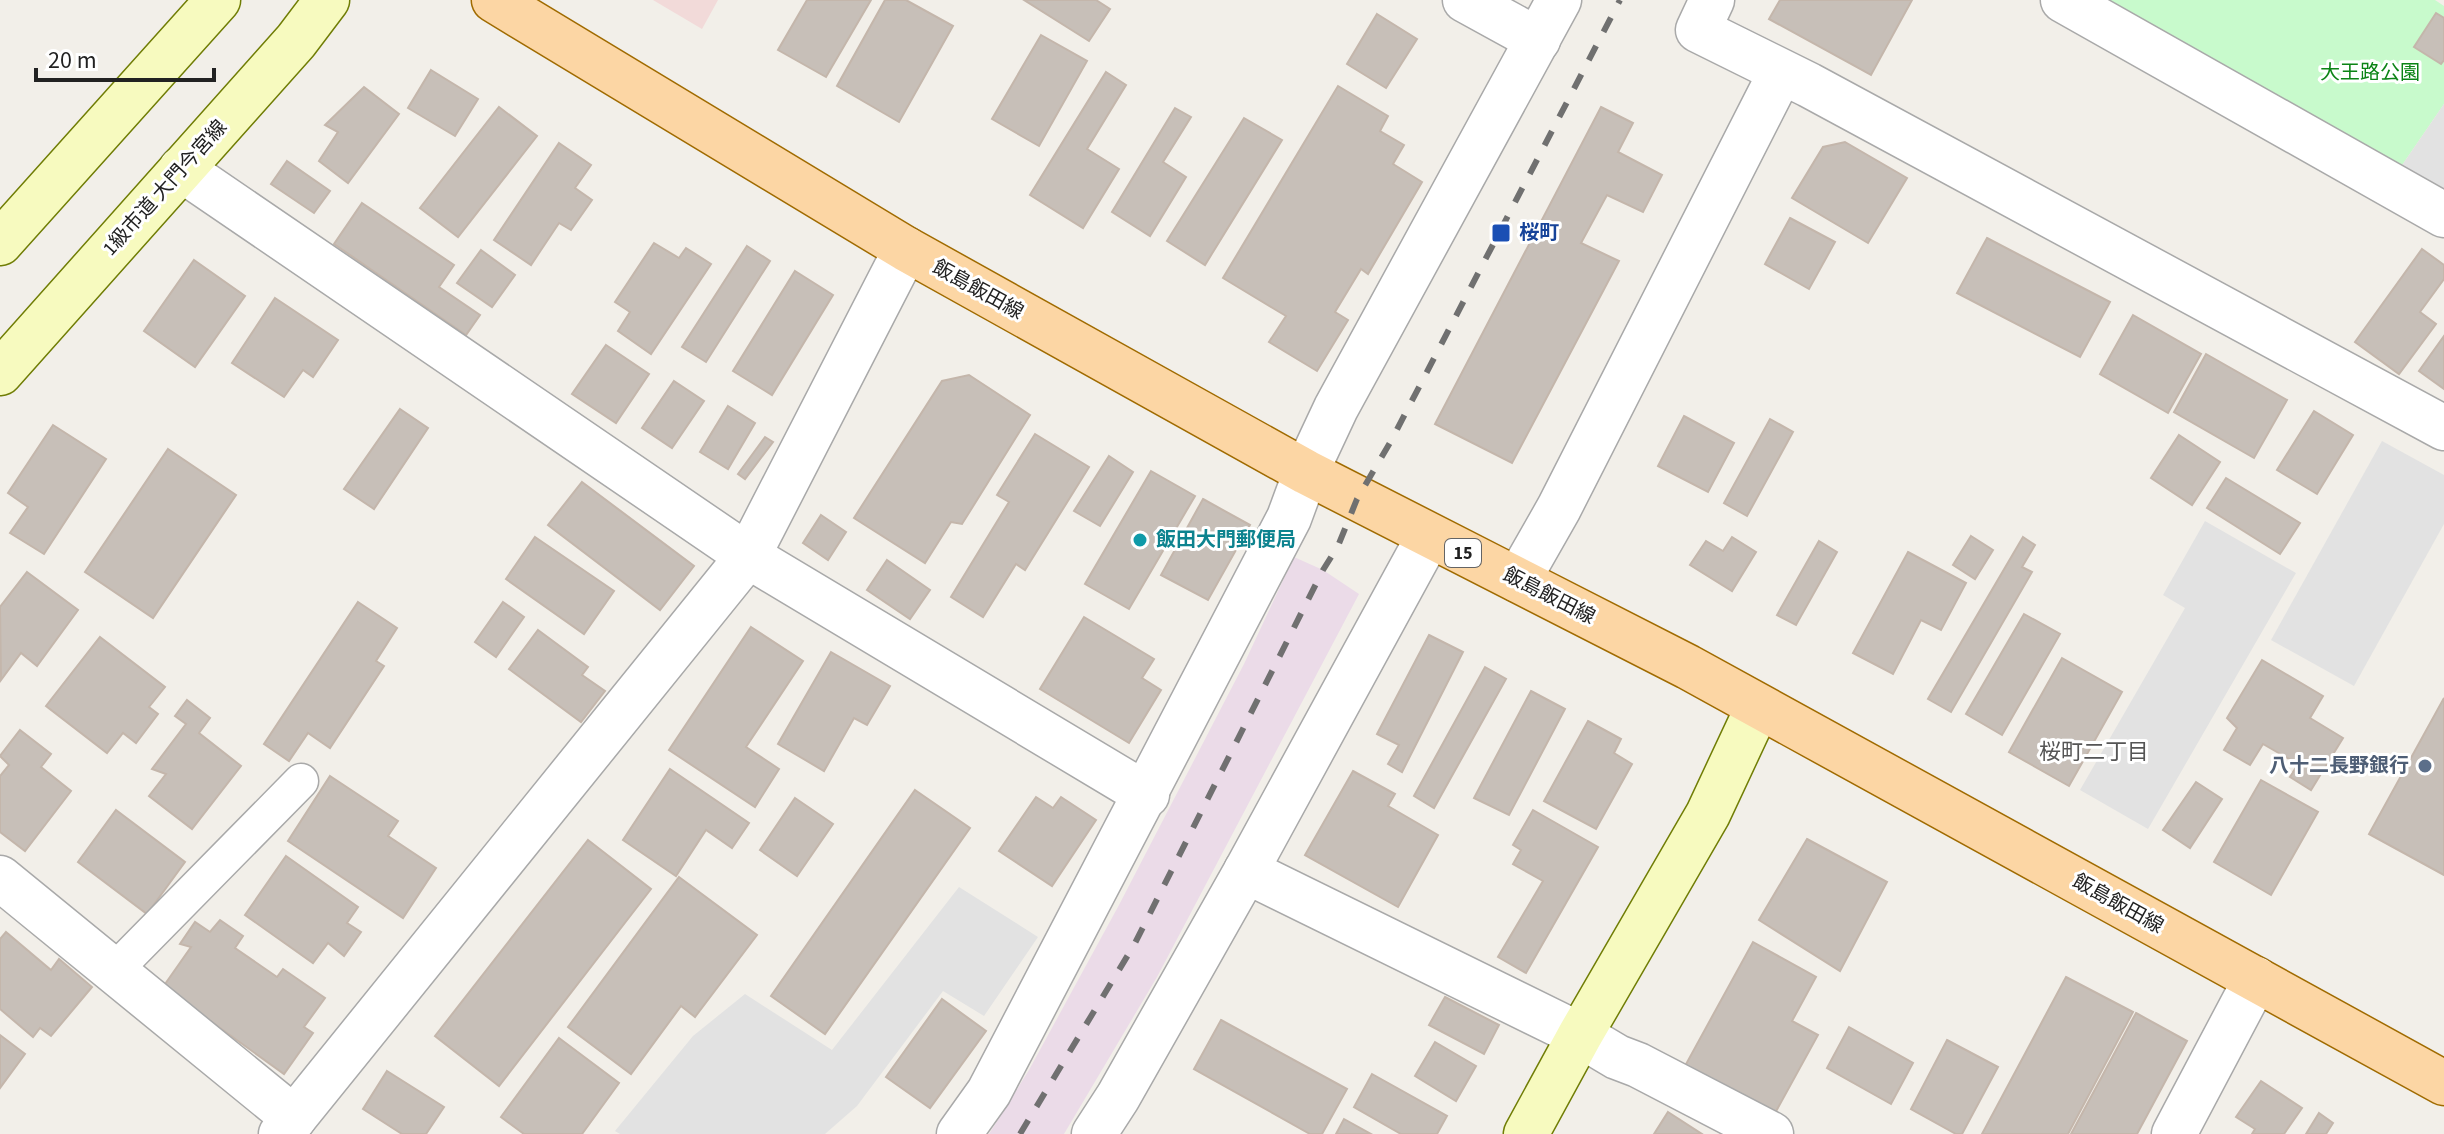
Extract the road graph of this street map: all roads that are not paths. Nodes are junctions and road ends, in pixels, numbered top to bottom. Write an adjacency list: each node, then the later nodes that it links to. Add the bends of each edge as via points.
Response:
1 (218, 0): 12 (street)
2 (327, 0): 10 (street, 1級市道 大門今宮線)
3 (494, 0): 13 (main road, 飯島飯田線 / 15)
4 (1465, 0): 8 (street)
5 (1559, 0): 8 (street)
6 (1712, 0): 9 (street, via 1698,30)
7 (2063, 0): 11 (street)
8 (1538, 40): 16 (street)
9 (1781, 72): 15 (street); 19 (street)
10 (181, 169): 14 (street, 1級市道 大門今宮線); 18 (street)
11 (2444, 215)
12 (0, 243)
13 (906, 249): 16 (main road, 飯島飯田線 / 15); 18 (street)
14 (0, 373)
15 (2444, 428)
16 (1306, 472): 17 (main road, 飯島飯田線 / 15); 22 (street, via 1289,518)
17 (1429, 536): 19 (main road, 飯島飯田線 / 15); 23 (street)
18 (748, 556): 22 (street); 29 (street)
19 (1518, 580): 20 (main road, 飯島飯田線 / 15)
20 (1758, 707): 26 (main road, 飯島飯田線 / 15); 27 (street, via 1708,814)
21 (301, 781): 25 (lane)
22 (1147, 795): 30 (street, via 989,1092)
23 (1246, 871): 27 (street); 31 (street)
24 (0, 878): 25 (street)
25 (114, 971): 29 (street)
26 (2256, 979): 28 (main road, 飯島飯田線 / 15); 34 (street)
27 (1580, 1035): 32 (street); 33 (street)
28 (2444, 1083)
29 (287, 1126)
30 (959, 1134)
31 (1094, 1134)
32 (1526, 1134)
33 (1771, 1134)
34 (2174, 1134)

